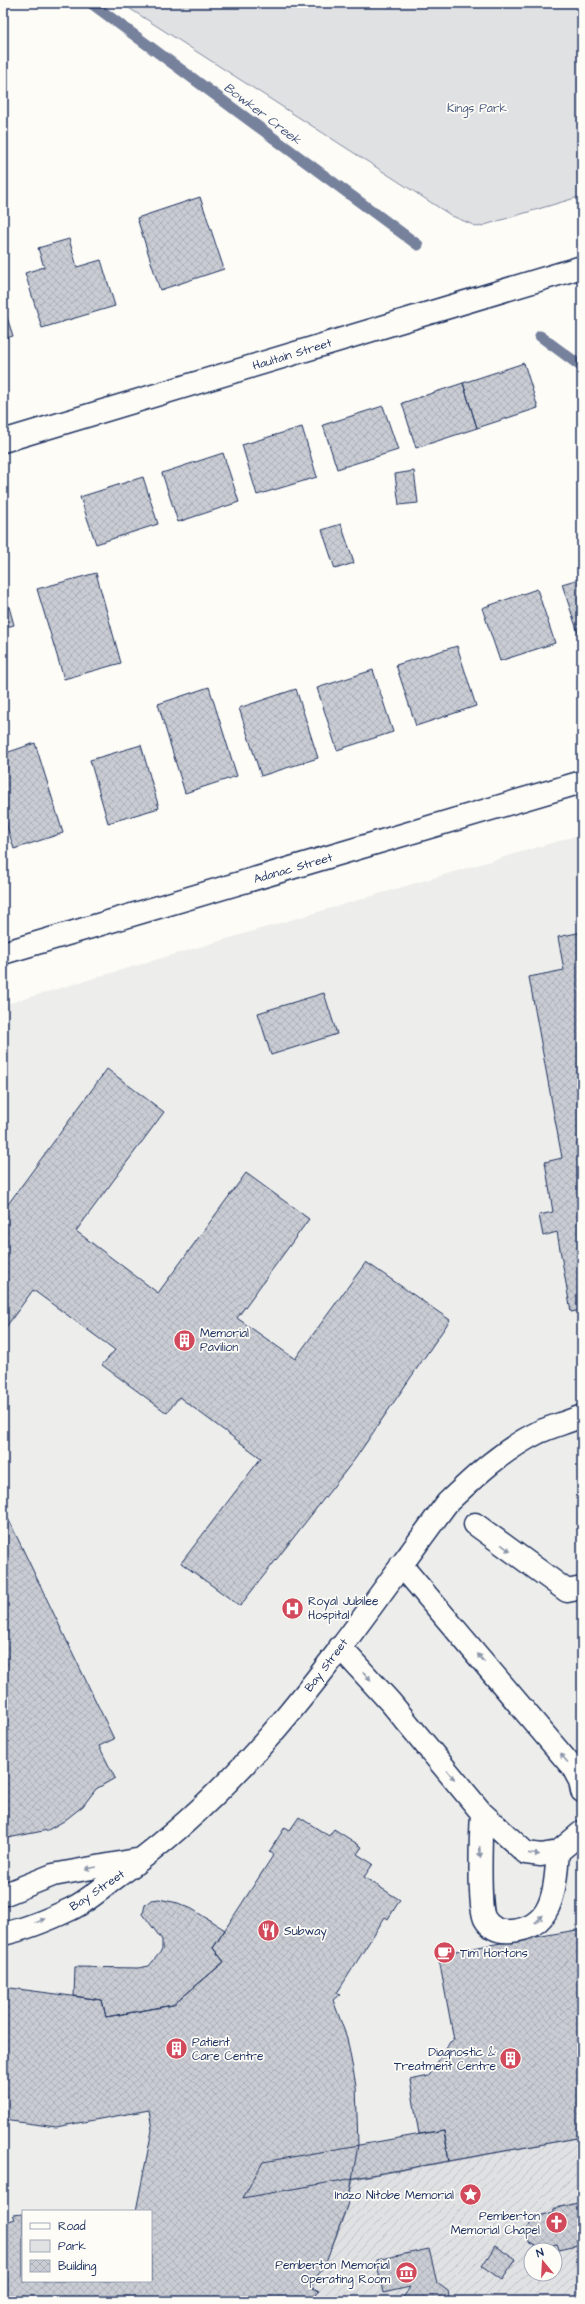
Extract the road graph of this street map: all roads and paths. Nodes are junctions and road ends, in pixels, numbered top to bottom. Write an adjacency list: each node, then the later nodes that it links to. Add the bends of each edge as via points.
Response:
1 (582, 267): 2 (street, Haultain Street)
2 (3, 441)
3 (582, 782): 4 (street, Adanac Street)
4 (3, 953)
5 (582, 1416): 7 (street, Bay Street, via 539,1432 506,1451 476,1475 447,1503)
6 (475, 1524): 8 (street, one-way to 8, via 567,1591)
7 (401, 1566): 9 (street, Bay Street); 10 (street, one-way to 7, via 573,1768)
8 (582, 1588)
9 (340, 1647): 11 (street, one-way to 11, via 392,1703); 14 (street, Bay Street, via 252,1757 201,1810)
10 (582, 1791)
11 (482, 1813): 13 (street, one-way to 13, via 526,1853 541,1855); 13 (street, one-way to 13, via 479,1844 484,1918 492,1928 503,1932 527,1928 546,1912 555,1888)
12 (582, 1832): 13 (street)
13 (558, 1852)
14 (143, 1859): 15 (street, Bay Street, one-way to 15, via 53,1874); 16 (street, Bay Street, one-way to 14, via 72,1908)
15 (3, 1896)
16 (3, 1934)

